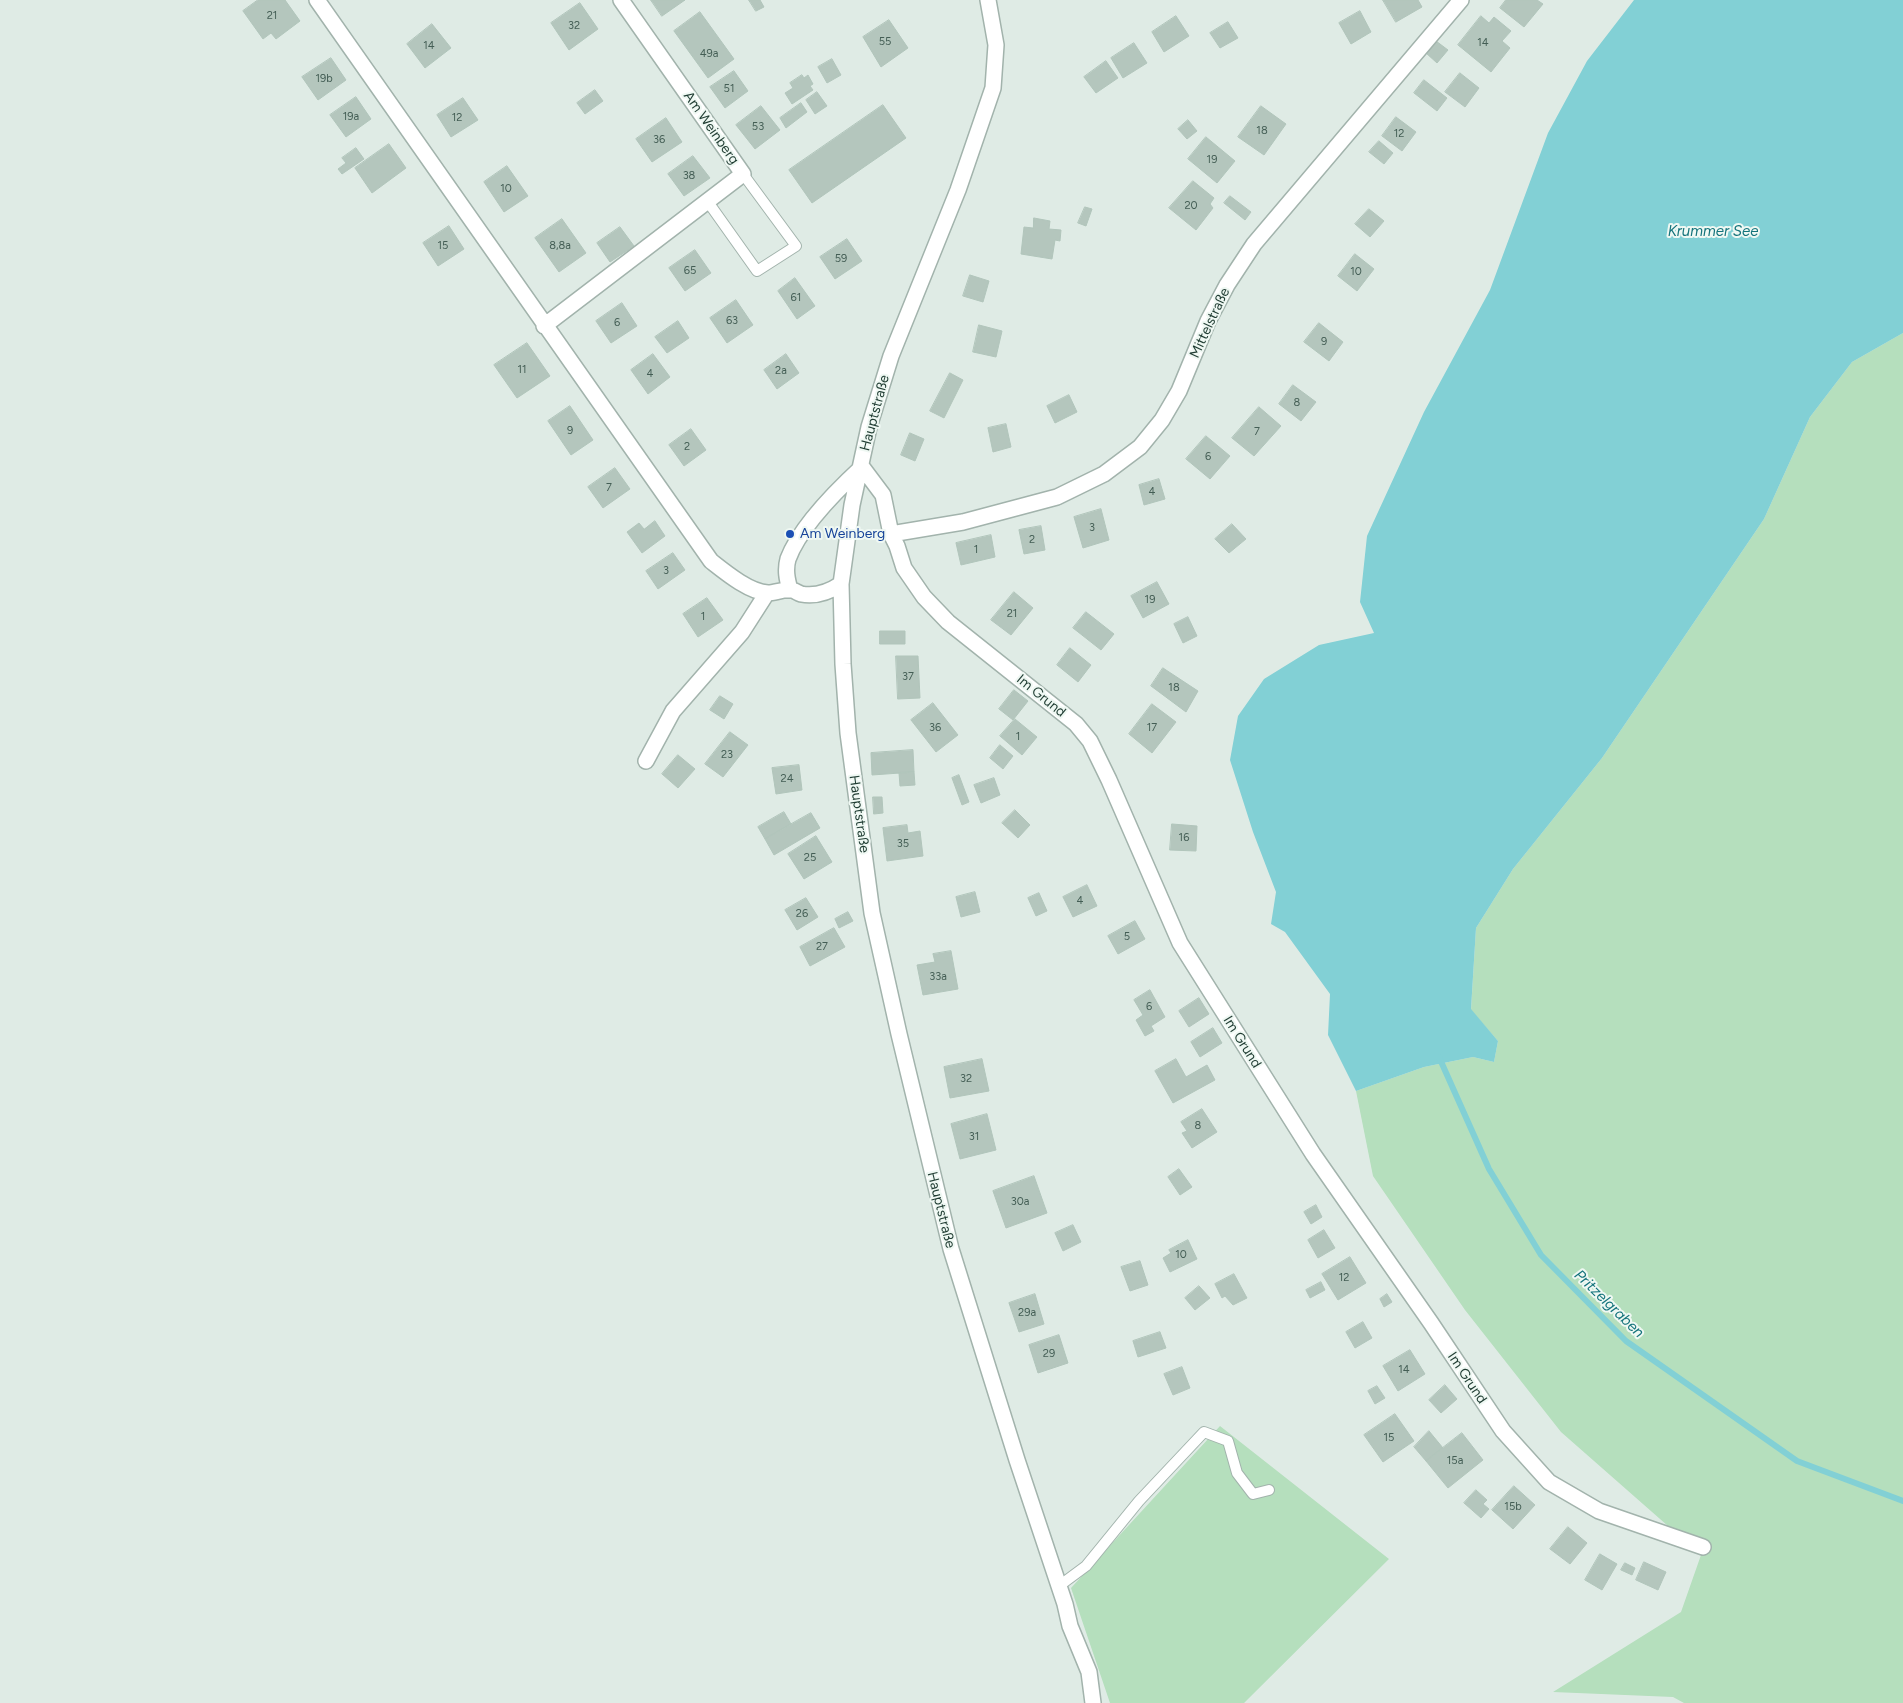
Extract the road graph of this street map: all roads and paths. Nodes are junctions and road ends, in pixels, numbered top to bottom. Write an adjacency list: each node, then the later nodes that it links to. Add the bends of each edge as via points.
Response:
1 (316, 0): 7 (street)
2 (621, 0): 5 (street, Am Weinberg)
3 (988, 0): 8 (street, Hauptstraße, via 996,45 993,88 958,190 891,356 869,427)
4 (1461, 0): 9 (street, Mittelstraße, via 1254,244 1208,321 1179,391 1162,420 1140,447 1104,474 1058,497 963,522)
5 (743, 174): 6 (street, Am Weinberg); 6 (lane, via 796,246 757,271)
6 (708, 202): 7 (street, Am Weinberg)
7 (544, 326): 12 (street, via 711,561 733,578)
8 (862, 467): 9 (street, Im Grund, via 883,495); 10 (street, Hauptstraße, via 852,505); 11 (street, via 832,496 798,540 788,560 786,576)
9 (891, 534): 15 (street, Im Grund, via 904,568 924,597 948,622 1076,724 1090,740 1180,943 1313,1154 1503,1431 1549,1482 1599,1512)
10 (842, 584): 11 (street, via 816,594); 16 (street, Hauptstraße, via 848,733 872,913 951,1249)
11 (790, 590): 12 (street)
12 (767, 593): 13 (street, via 742,632 673,711)
13 (646, 760)
14 (1269, 1490): 16 (lane, via 1253,1494 1238,1473 1228,1441 1204,1432 1139,1501 1086,1566)
15 (1703, 1547)
16 (1059, 1586): 17 (street, Hauptstraße, via 1070,1626 1089,1672)
17 (1093, 1703)

